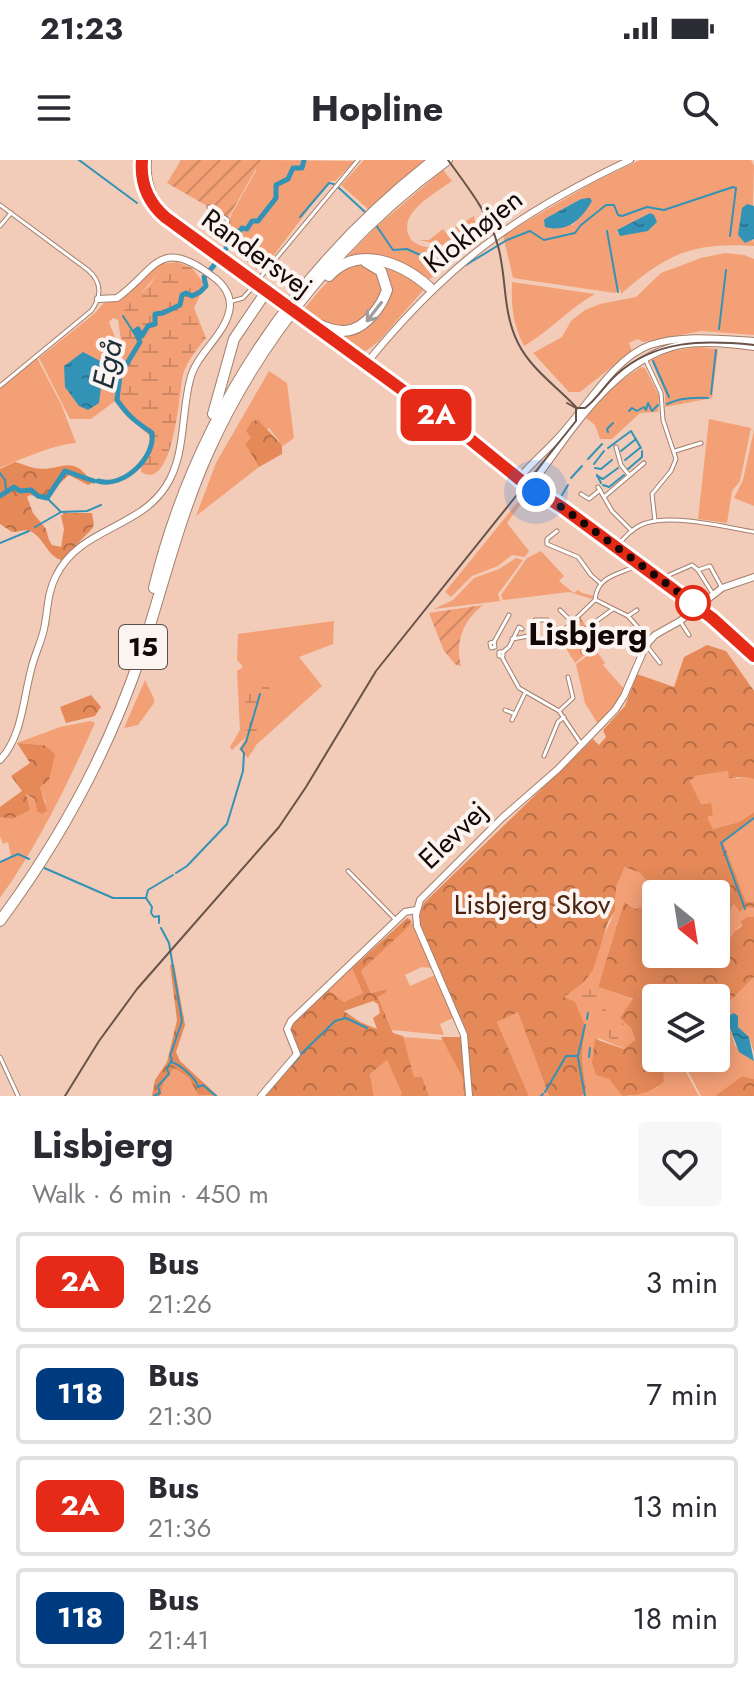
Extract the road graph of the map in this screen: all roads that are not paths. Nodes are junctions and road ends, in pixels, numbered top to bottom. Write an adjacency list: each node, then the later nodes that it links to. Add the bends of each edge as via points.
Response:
1 (145, 160): 16 (street, Randersvej, via 142,179 157,210)
2 (358, 160): 11 (street)
3 (434, 160): 40 (highway, 15, via 335,250 264,338 204,444)
4 (447, 160): 22 (highway, 15, via 339,255)
5 (622, 160): 15 (street, Klokhøjen, via 512,219)
6 (630, 160): 15 (street, Klokhøjen, via 515,222)
7 (0, 205): 9 (street)
8 (209, 207): 11 (street, via 228,220 224,239 229,245)
9 (11, 213): 10 (street); 17 (street, via 94,275)
10 (0, 226)
11 (265, 272): 13 (street)
12 (328, 276): 15 (highway, via 348,262 368,259 404,268); 19 (highway, one-way to 19, via 349,264 372,264 384,276 385,298 364,324 349,332 328,330); 22 (highway)
13 (259, 279)
14 (252, 288): 18 (street)
15 (431, 288): 24 (street, Klokhøjen)
16 (267, 291): 19 (street, Randersvej, bridge); 40 (highway, via 229,351 219,398)
17 (98, 299): 18 (street, via 120,296 147,268 165,259 187,259 225,287); 25 (street)
18 (229, 302): 76 (street, via 227,317 191,374 177,461 166,487 143,511 76,549 55,577 14,741)
19 (307, 319): 24 (street, Randersvej)
20 (754, 341): 31 (street, via 690,339 645,347 613,372)
21 (754, 347): 23 (street, via 692,343)
22 (259, 360): 81 (highway, 15, via 194,485 140,655 96,763 53,842)
23 (646, 361): 28 (street, via 661,393 663,420); 32 (street, via 607,387)
24 (365, 362): 31 (street, Randersvej)
25 (0, 386)
26 (701, 443): 28 (street)
27 (616, 447): 30 (street)
28 (675, 451): 35 (street, via 675,465 652,494)
29 (644, 463): 30 (street)
30 (629, 475): 34 (street)
31 (523, 478): 32 (street, Randersvej)
32 (531, 485): 39 (street, Randersvej)
33 (581, 494): 34 (street, via 589,499 599,488)
34 (604, 497): 37 (street)
35 (655, 521): 37 (street); 38 (street)
36 (557, 531): 45 (street, via 547,544 578,557)
37 (632, 531): 39 (street)
38 (754, 532)
39 (616, 547): 49 (street, Randersvej)
40 (161, 559): 79 (highway, 15, via 131,661 100,739 56,826)
41 (632, 568): 45 (street)
42 (698, 570): 43 (street, via 689,565); 46 (street, via 710,566); 47 (street)
43 (667, 576)
44 (754, 577): 46 (street)
45 (600, 583): 48 (street)
46 (722, 588): 47 (street)
47 (713, 594): 49 (street)
48 (595, 600): 50 (street); 56 (street)
49 (697, 607): 57 (street); 65 (street, Randersvej)
50 (613, 609): 54 (street); 58 (street)
51 (560, 610): 56 (street)
52 (637, 610): 54 (street)
53 (509, 615): 64 (street, via 494,645)
54 (628, 616): 63 (street)
55 (535, 620): 56 (street, via 548,620 561,633)
56 (571, 621)
57 (680, 621): 60 (street); 63 (street)
58 (587, 628)
59 (522, 629): 62 (street)
60 (689, 635)
61 (529, 636): 62 (street)
62 (512, 639): 64 (street)
63 (648, 642): 66 (street); 74 (street, Elevvej, via 620,704)
64 (501, 654): 68 (street)
65 (754, 656)
66 (660, 663)
67 (568, 677): 70 (street, via 573,698)
68 (525, 693): 70 (street); 71 (street)
69 (505, 710): 71 (street)
70 (559, 711): 72 (street)
71 (515, 714): 73 (street)
72 (564, 717): 74 (street); 75 (street)
73 (512, 720)
74 (582, 745): 78 (street, Elevvej, via 426,892)
75 (544, 756)
76 (0, 760)
77 (348, 871): 80 (street)
78 (416, 910): 80 (street); 85 (street, Elevvej, via 418,931 464,1035)
79 (0, 911)
80 (396, 920): 84 (street, via 288,1025 297,1054)
81 (0, 921)
82 (0, 1057): 83 (street)
83 (18, 1096)
84 (261, 1096)
85 (469, 1096)

